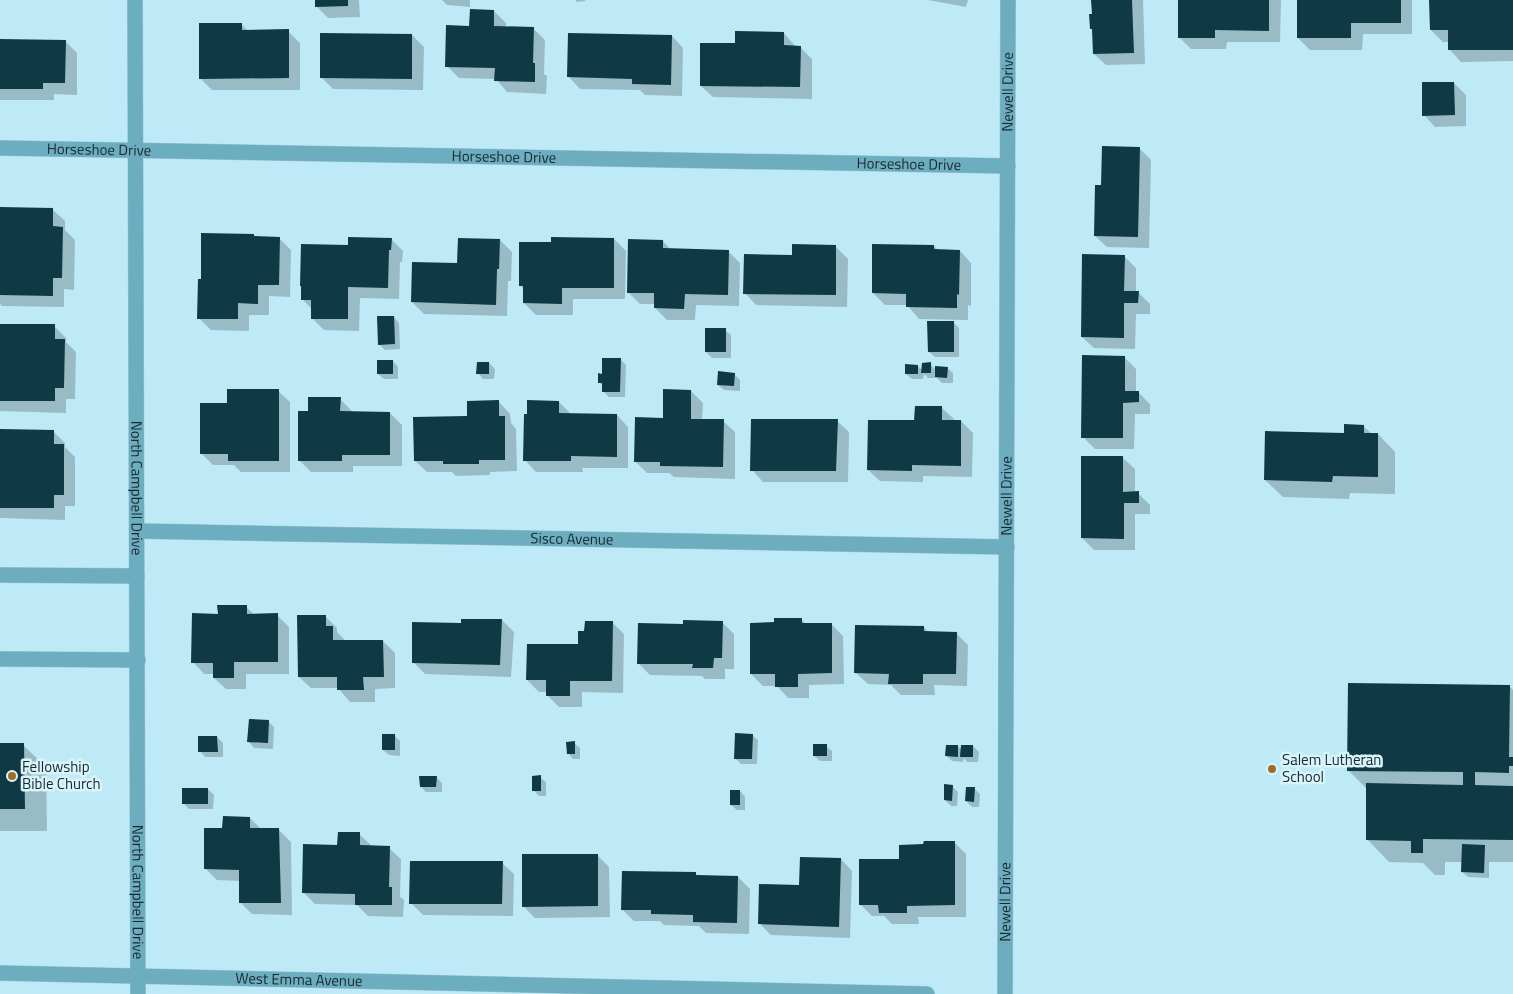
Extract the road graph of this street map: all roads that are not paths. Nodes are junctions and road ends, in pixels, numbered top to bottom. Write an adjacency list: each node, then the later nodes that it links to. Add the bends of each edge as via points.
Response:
1 (135, 0): 4 (street, North Campbell Drive)
2 (1008, 0): 5 (street, Newell Drive)
3 (0, 148): 4 (street, Horseshoe Drive)
4 (134, 150): 5 (street, Horseshoe Drive); 6 (street, North Campbell Drive)
5 (1008, 166): 7 (street, Newell Drive)
6 (137, 531): 7 (street, Sisco Avenue); 9 (street, North Campbell Drive)
7 (1007, 546): 16 (street, Newell Drive)
8 (0, 575): 9 (street)
9 (137, 576): 11 (street, North Campbell Drive)
10 (0, 659): 11 (street)
11 (138, 660): 13 (street, North Campbell Drive)
12 (0, 973): 13 (street, West Emma Avenue)
13 (138, 975): 14 (street, North Campbell Drive); 15 (street, West Emma Avenue)
14 (138, 994)
15 (927, 994)
16 (1005, 994)

